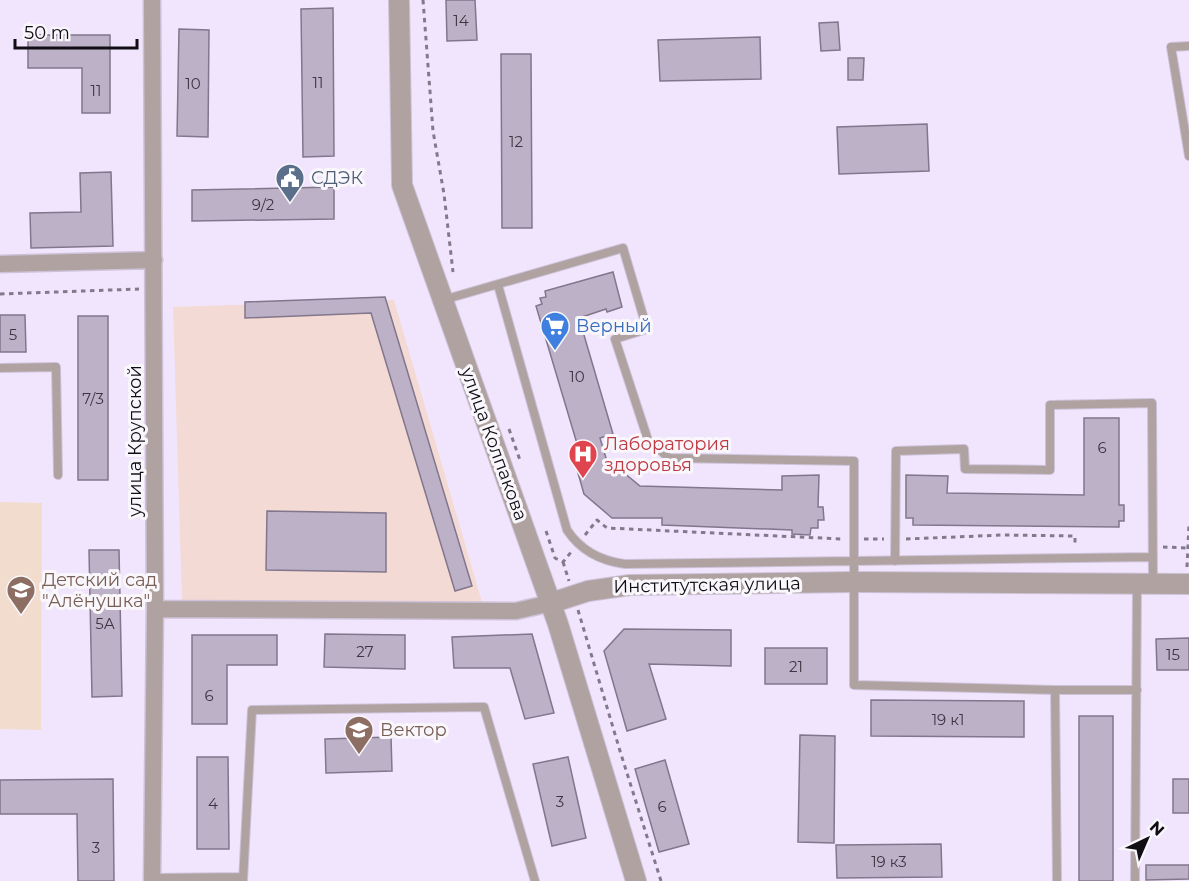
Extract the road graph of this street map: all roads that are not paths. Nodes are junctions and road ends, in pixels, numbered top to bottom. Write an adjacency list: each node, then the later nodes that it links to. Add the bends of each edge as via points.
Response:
1 (152, 0): 5 (street, улица Крупской)
2 (399, 0): 8 (street, улица Колпакова, via 402,185)
3 (1189, 46): 4 (lane, via 1171,47)
4 (1189, 156)
5 (154, 260): 6 (street); 18 (street, улица Крупской)
6 (0, 264)
7 (498, 285): 8 (lane); 13 (lane, via 564,521 584,549 601,559 625,564); 13 (lane, via 623,248 647,328 615,339 648,440 669,458 854,461)
8 (449, 298): 17 (street, улица Колпакова)
9 (0, 368): 10 (lane, via 56,367)
10 (58, 476)
11 (1153, 557): 12 (lane); 12 (lane, via 1152,403 1050,405 1050,470 965,469 964,449 896,451); 15 (lane)
12 (895, 561): 13 (lane)
13 (853, 562): 14 (lane)
14 (854, 582): 15 (street, Институтская улица); 17 (street, Институтская улица, via 630,585 607,587); 19 (lane, via 854,685)
15 (1145, 584): 16 (street, Институтская улица); 20 (lane)
16 (1188, 584)
17 (551, 603): 18 (street, Институтская улица, via 516,611); 24 (street, улица Колпакова)
18 (155, 609): 22 (street, улица Крупской)
19 (1055, 690): 20 (lane); 25 (lane)
20 (1137, 690): 26 (lane)
21 (243, 879): 22 (lane); 23 (lane, via 252,710 484,707)
22 (152, 880)
23 (535, 881)
24 (636, 881)
25 (1057, 881)
26 (1135, 881)

